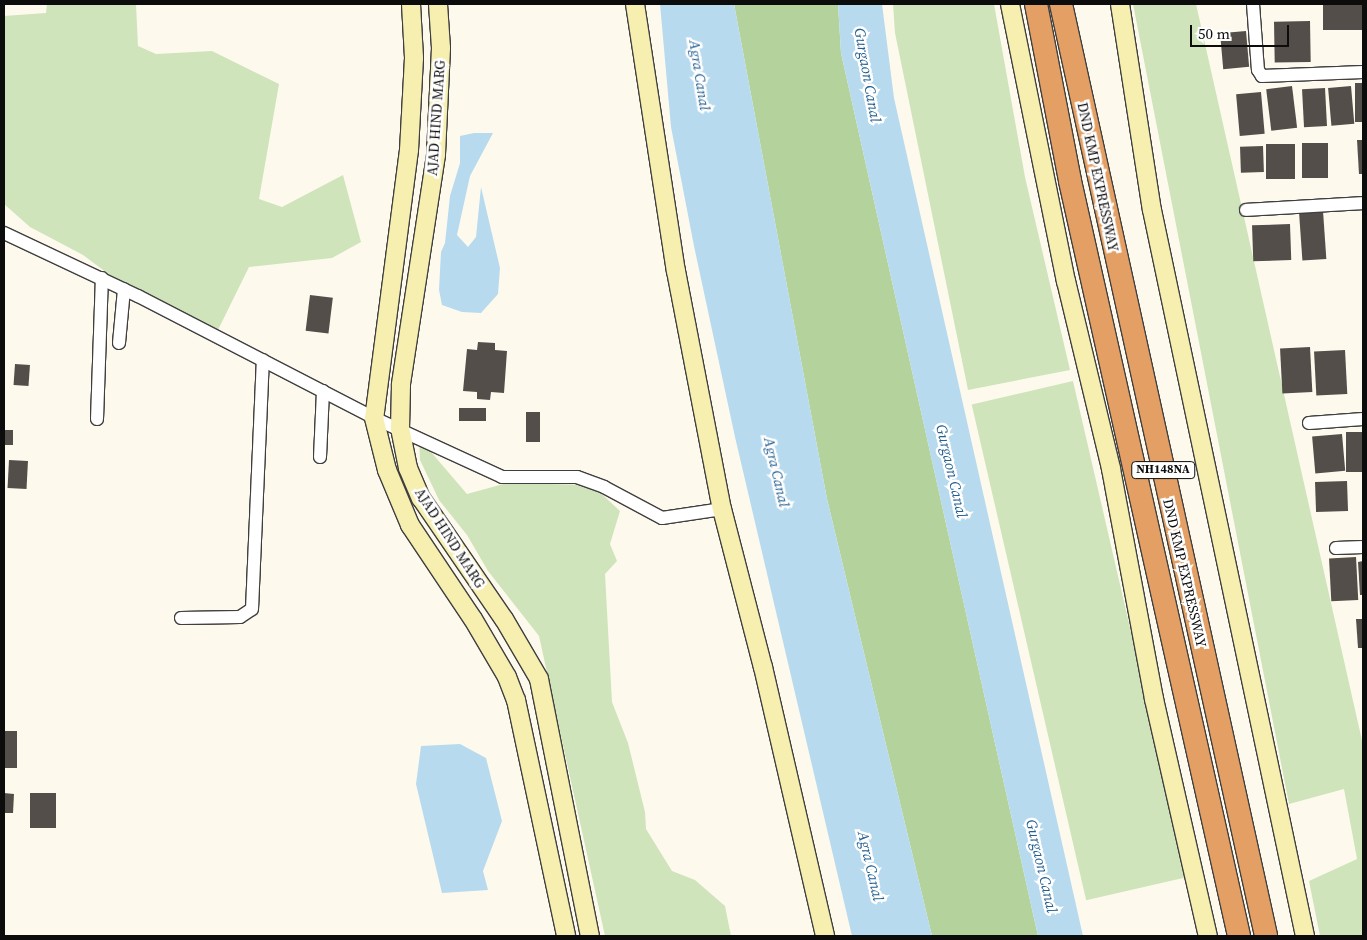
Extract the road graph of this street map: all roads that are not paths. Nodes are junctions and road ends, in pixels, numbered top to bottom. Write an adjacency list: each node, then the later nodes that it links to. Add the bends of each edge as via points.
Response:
1 (411, 4): 18 (street, via 414,58 409,150)
2 (438, 4): 22 (street, AJAD HIND MARG, via 441,48 436,155 401,385)
3 (635, 4): 24 (street, via 676,271)
4 (1010, 4): 31 (street, via 1066,281 1110,469 1154,699)
5 (1036, 4): 32 (highway, DND KMP EXPRESSWAY / NH148NA, via 1070,181)
6 (1061, 4): 33 (highway, DND KMP EXPRESSWAY / NH148NA)
7 (1120, 4): 34 (street, via 1152,210)
8 (1253, 4): 9 (street, via 1258,70 1262,76)
9 (1363, 72)
10 (1363, 204): 11 (street)
11 (1246, 210)
12 (4, 233): 13 (street)
13 (102, 278): 14 (street); 19 (street)
14 (124, 289): 15 (street); 16 (street)
15 (119, 343)
16 (263, 360): 17 (street); 27 (street, via 252,609 240,617)
17 (323, 391): 18 (street); 23 (street)
18 (374, 418): 22 (street); 28 (street, via 387,470 410,525 508,677 516,700)
19 (97, 419)
20 (1363, 420): 21 (street)
21 (1309, 423)
22 (400, 428): 24 (street, via 502,477 578,477 662,518); 29 (street, AJAD HIND MARG, via 408,468 421,498 504,619 539,679)
23 (320, 457)
24 (722, 509): 30 (street, via 763,667)
25 (1363, 546): 26 (street)
26 (1336, 548)
27 (180, 618)
28 (566, 936)
29 (590, 936)
30 (825, 936)
31 (1208, 936)
32 (1239, 936)
33 (1266, 936)
34 (1306, 936)

